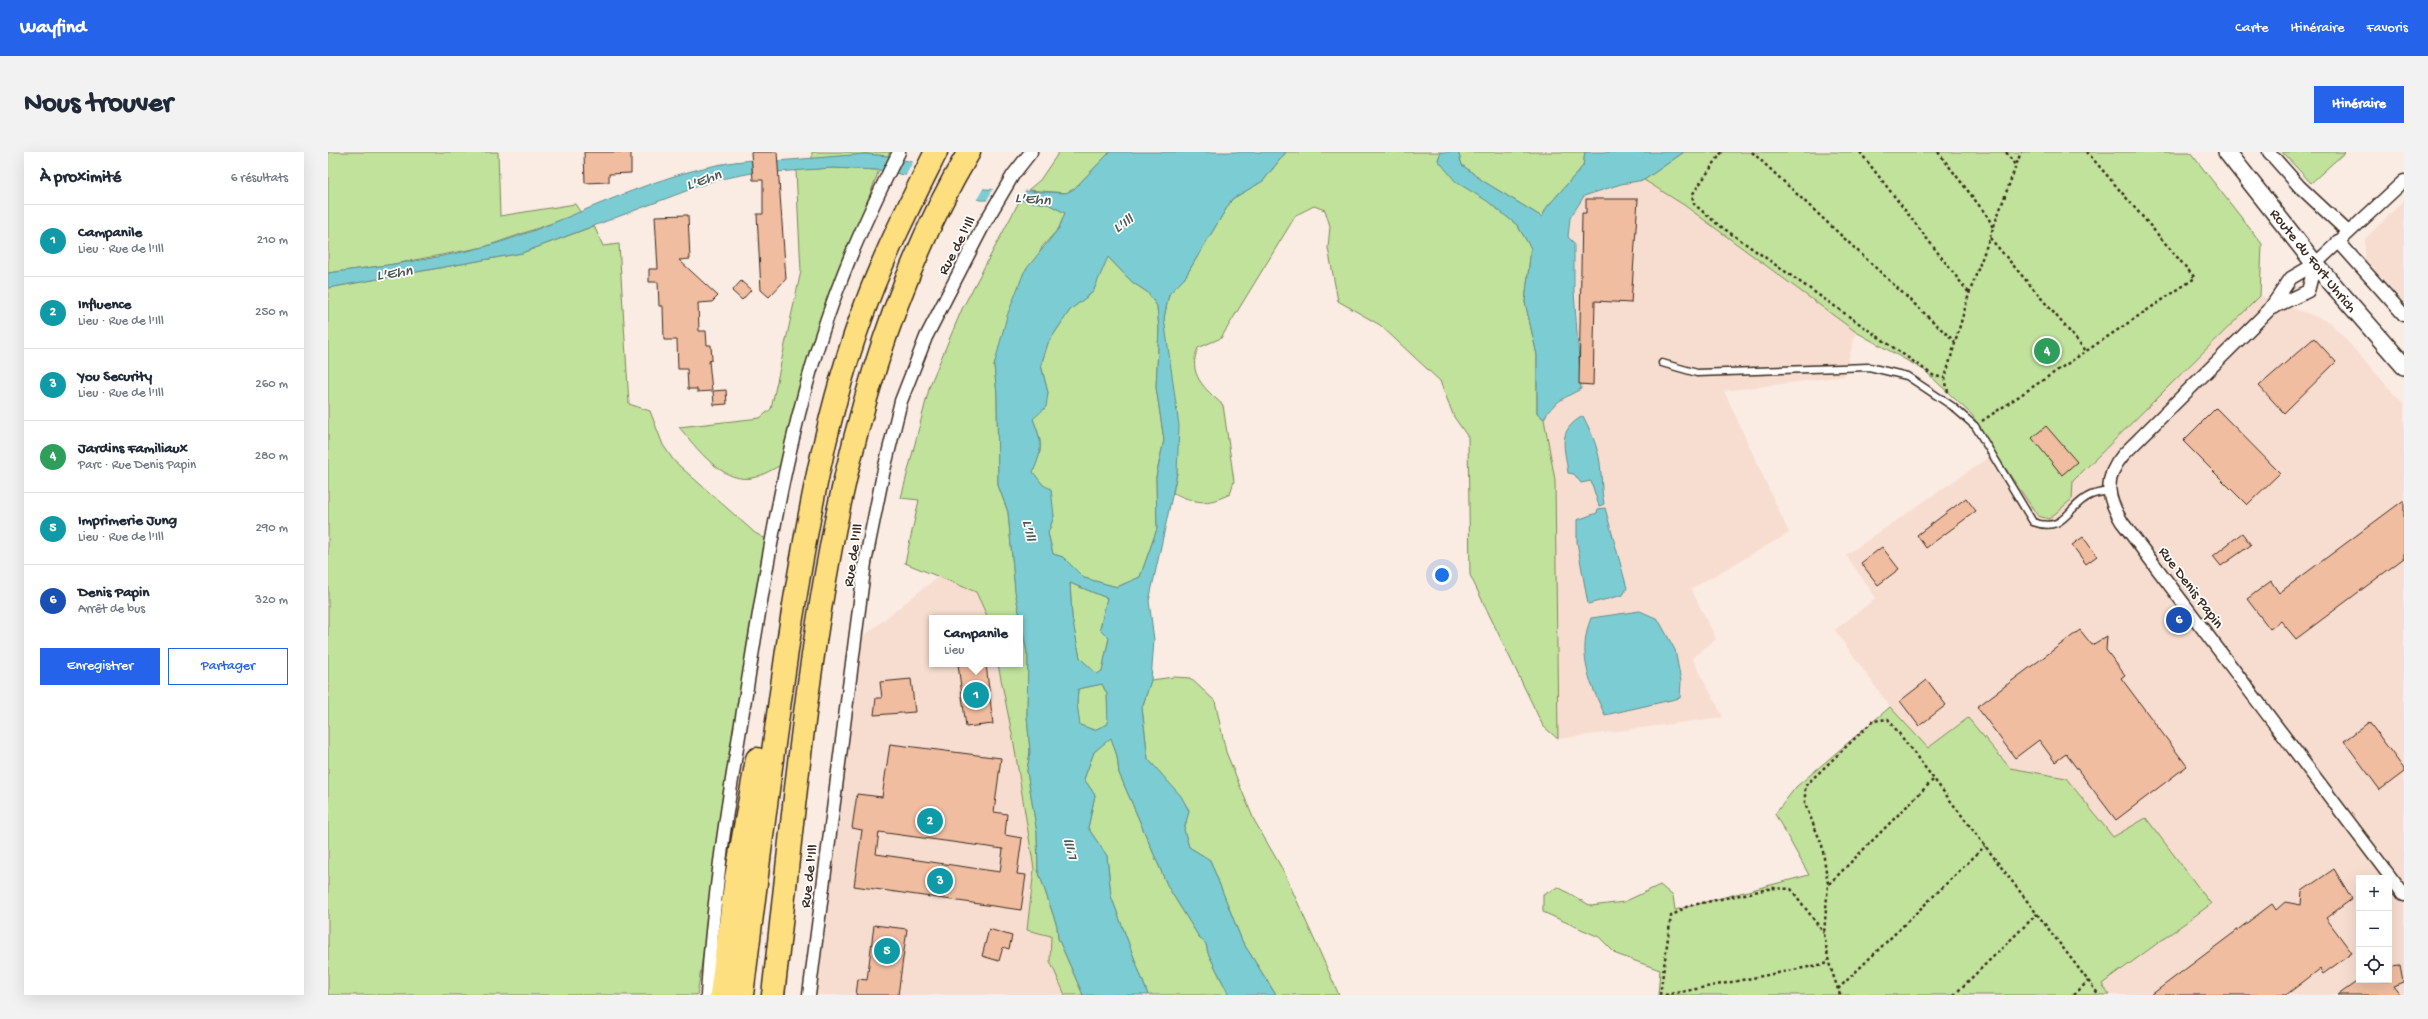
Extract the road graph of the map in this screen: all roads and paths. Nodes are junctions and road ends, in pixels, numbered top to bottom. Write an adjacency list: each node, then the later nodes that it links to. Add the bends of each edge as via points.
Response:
1 (899, 152): 43 (street, via 842,276 810,374 772,531 724,836 710,942)
2 (936, 152): 32 (highway, via 868,297 832,412 809,510)
3 (1031, 152): 48 (street, Rue de l'Ill, via 1013,175 983,226 926,337 901,401 865,563)
4 (1722, 152): 28 (path, via 1692,195 1694,204 1716,224 1934,376)
5 (1752, 152): 24 (path)
6 (1860, 152): 21 (path)
7 (1938, 152): 16 (path, via 1988,217)
8 (2006, 152): 14 (path)
9 (2021, 152): 14 (path)
10 (2087, 152): 25 (path, via 2194,278)
11 (2227, 152): 20 (main road, Route du Fort Uhrich)
12 (2269, 152): 17 (street, via 2299,186)
13 (966, 158): 35 (highway, via 938,211 897,303 867,391 850,458 819,622)
14 (2016, 165): 16 (path)
15 (2404, 181): 17 (street)
16 (1993, 228): 18 (path)
17 (2348, 232): 19 (street)
18 (1990, 238): 21 (path); 25 (path)
19 (2338, 241): 20 (street); 23 (street)
20 (2315, 264): 22 (street, Rue Denis Papin, via 2291,278); 22 (street, Rue Denis Papin, via 2308,291); 27 (main road, Route du Fort Uhrich)
21 (1969, 294): 24 (path)
22 (2269, 310): 31 (street, Rue Denis Papin, via 2123,455 2113,470)
23 (2404, 315)
24 (1955, 342): 28 (path)
25 (2087, 352): 30 (path)
26 (1662, 363): 29 (lane, via 1697,373 1869,367 1907,376)
27 (2404, 366)
28 (1945, 378): 29 (path)
29 (1952, 406): 30 (lane)
30 (1975, 426): 31 (lane, via 2033,522 2042,525 2057,524 2090,495)
31 (2109, 491): 37 (street, Rue Denis Papin, via 2110,500 2122,522)
32 (777, 714): 44 (highway, via 762,731 736,878); 45 (highway)
33 (1934, 779): 34 (path); 36 (path); 36 (path, via 1888,719 1873,721 1805,786 1806,804 1822,845)
34 (1985, 846): 38 (path); 42 (path)
35 (787, 880): 46 (highway); 47 (highway, via 795,915)
36 (1828, 884): 39 (path)
37 (2404, 895)
38 (2037, 914): 41 (path); 52 (path)
39 (1824, 934): 40 (path); 49 (path, via 1791,889 1773,888 1688,906 1671,916)
40 (1829, 963): 42 (path); 50 (path)
41 (2088, 981): 53 (path); 54 (path)
42 (1838, 989): 51 (path)
43 (707, 995)
44 (721, 995)
45 (742, 995)
46 (773, 995)
47 (786, 995)
48 (808, 995)
49 (1660, 995)
50 (1665, 995)
51 (1840, 995)
52 (1954, 995)
53 (2074, 995)
54 (2099, 995)

